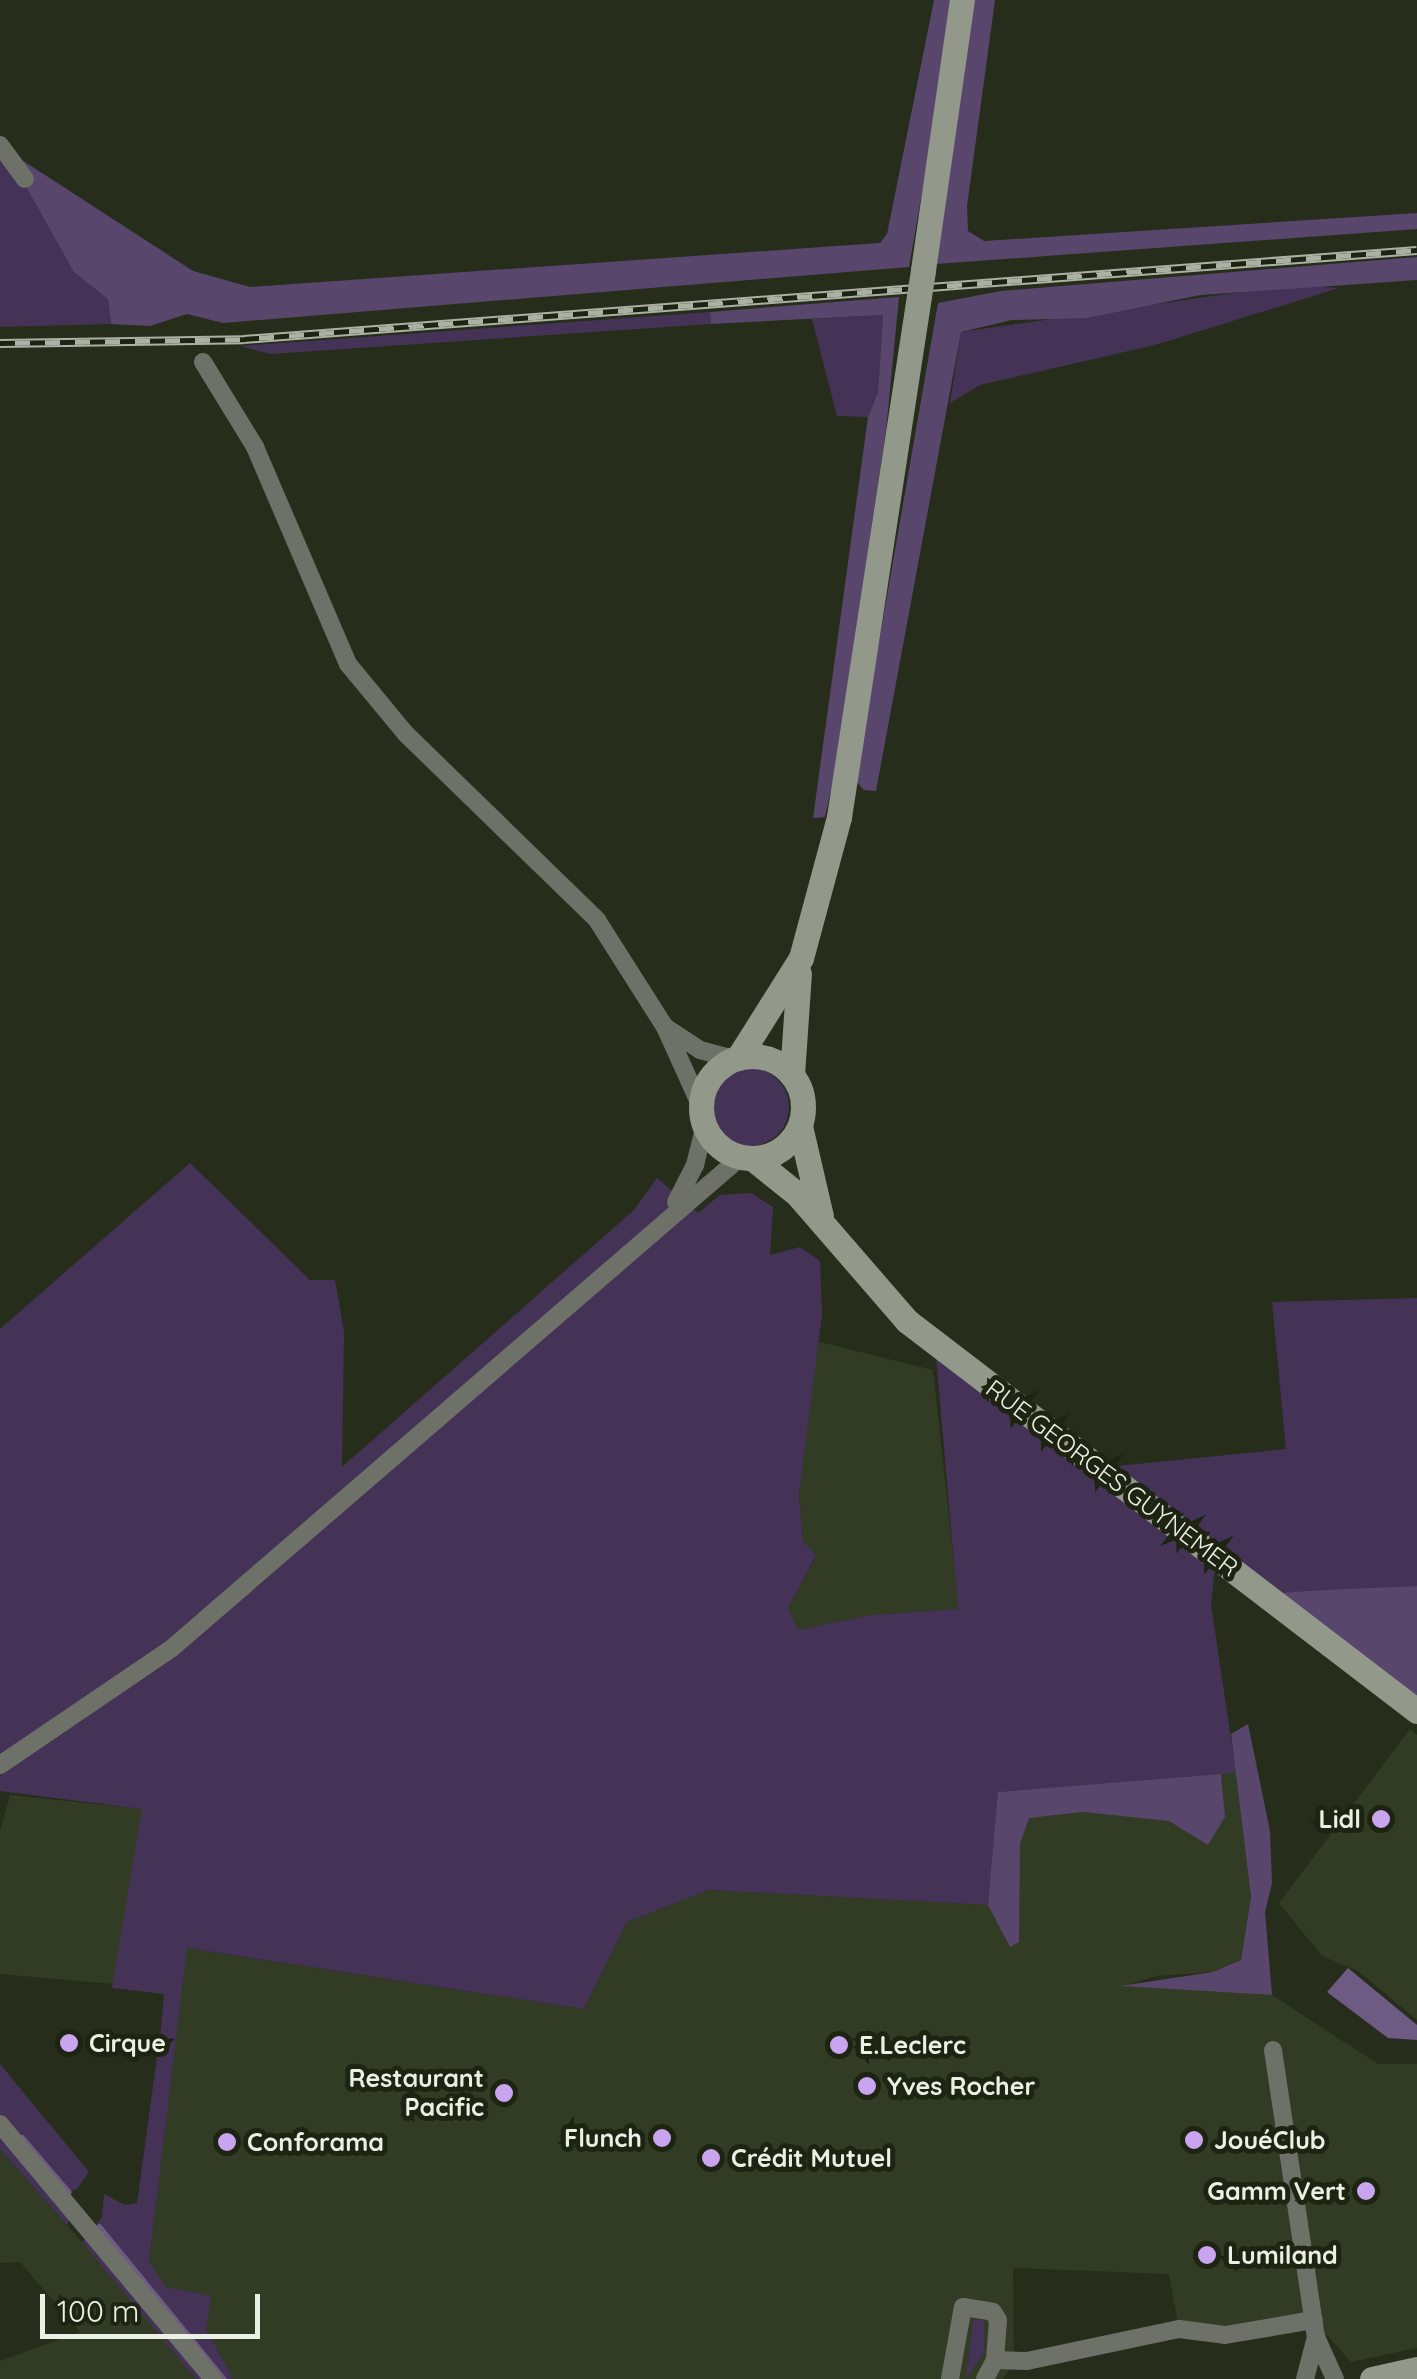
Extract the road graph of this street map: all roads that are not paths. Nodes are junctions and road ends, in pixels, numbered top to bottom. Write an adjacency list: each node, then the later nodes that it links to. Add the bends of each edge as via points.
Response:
1 (962, 0): 5 (street, via 839,817)
2 (0, 144): 3 (street)
3 (25, 179)
4 (203, 362): 6 (street, via 256,448 348,664 406,734 597,920)
5 (801, 958): 7 (street); 8 (street)
6 (664, 1027): 7 (street, via 700,1050); 9 (street)
7 (736, 1058): 8 (street, via 768,1058); 9 (street, via 714,1074)
8 (792, 1075): 10 (street, via 803,1100)
9 (703, 1117): 11 (street, via 720,1145); 12 (street, via 696,1165)
10 (800, 1126): 11 (street, via 781,1149); 13 (street, RUE GEORGES GUYNEMER)
11 (747, 1157): 12 (street); 13 (street, RUE GEORGES GUYNEMER)
12 (671, 1211): 15 (street, via 172,1648)
13 (824, 1226): 14 (street, RUE GEORGES GUYNEMER, via 908,1321)
14 (1417, 1710)
15 (0, 1766)
16 (1273, 2050): 18 (street)
17 (0, 2124): 21 (street)
18 (1315, 2329): 19 (street, via 1224,2336 1179,2329 1026,2361); 24 (street); 25 (street)
19 (995, 2360): 22 (street, via 998,2320 993,2312 962,2307); 23 (street)
20 (1417, 2369): 26 (street)
21 (213, 2379)
22 (950, 2379)
23 (985, 2379)
24 (1305, 2379)
25 (1334, 2379)
26 (1372, 2379)

